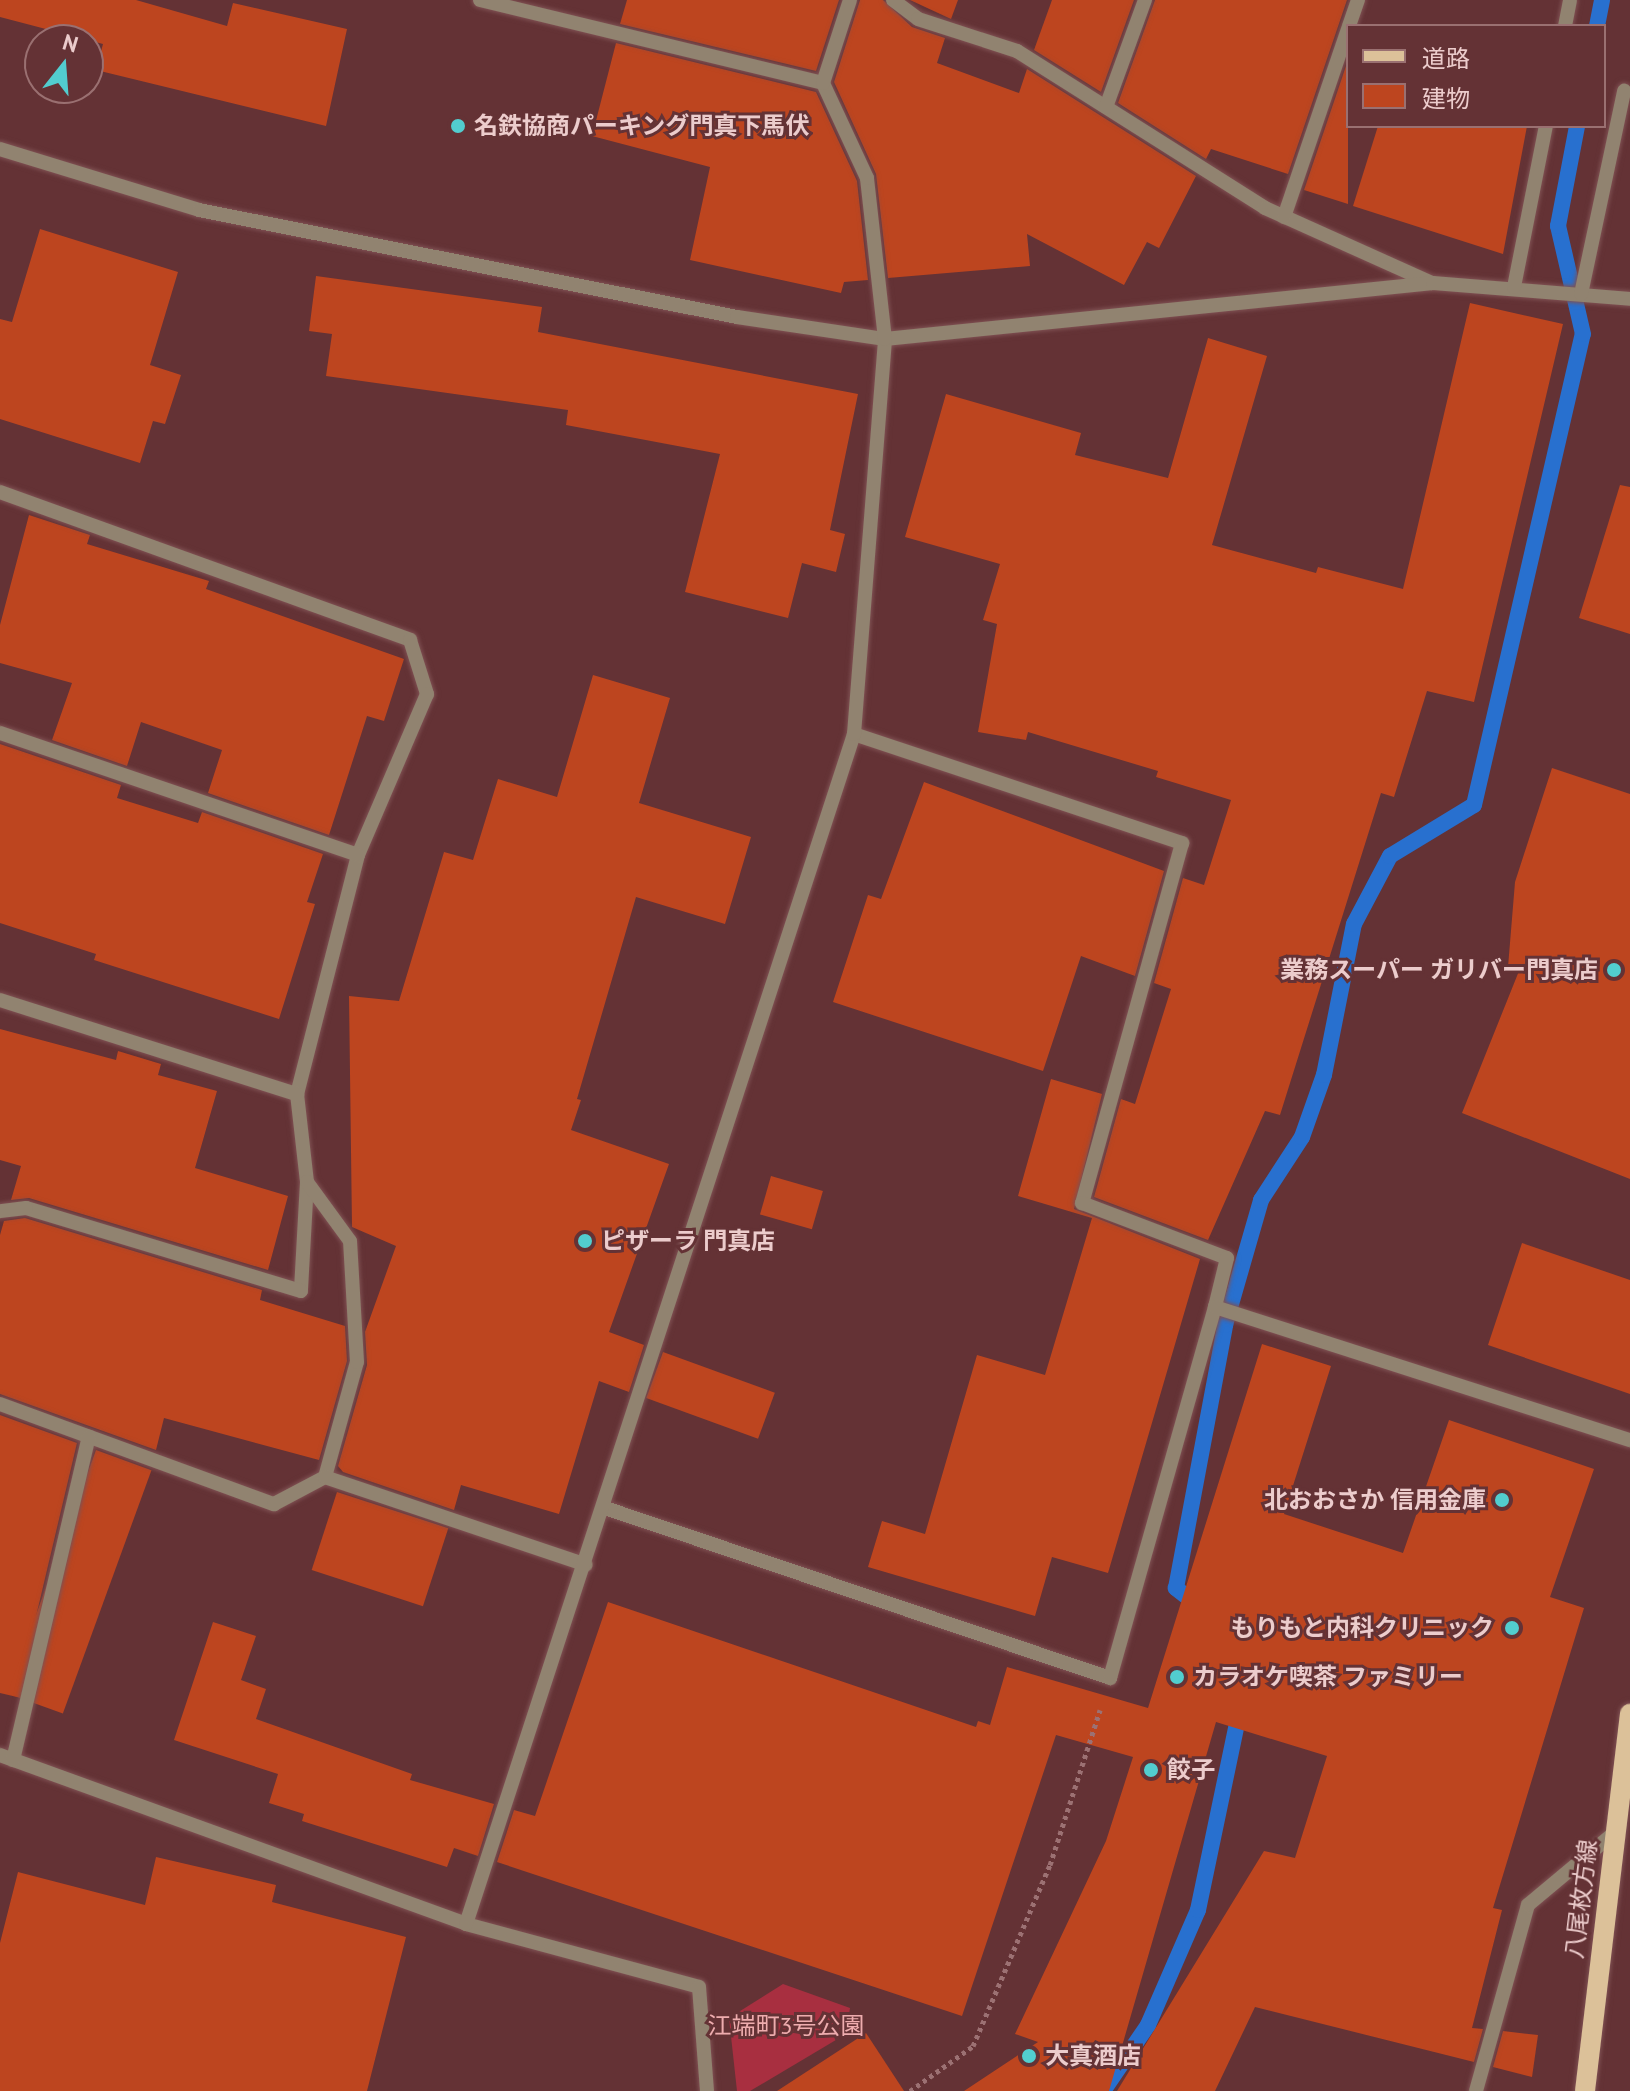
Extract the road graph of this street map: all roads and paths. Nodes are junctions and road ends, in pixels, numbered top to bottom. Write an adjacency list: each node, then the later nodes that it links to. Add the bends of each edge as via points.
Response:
1 (480, 0): 10 (street)
2 (850, 0): 10 (street)
3 (893, 0): 12 (street, via 918,19 1017,51)
4 (1145, 0): 12 (street)
5 (1358, 0): 7 (street)
6 (1570, 0): 8 (street)
7 (1350, 24)
8 (1565, 24)
9 (1346, 37): 15 (street)
10 (823, 83): 20 (street, via 867,178)
11 (1624, 91): 18 (street)
12 (1106, 107): 15 (street)
13 (1546, 128): 17 (street)
14 (0, 149): 20 (street, via 199,210 737,317)
15 (1284, 217): 16 (street)
16 (1433, 283): 17 (street); 20 (street)
17 (1514, 287): 18 (street)
18 (1581, 294): 19 (street)
19 (1630, 299)
20 (885, 339): 23 (street)
21 (0, 492): 24 (street, via 410,640 427,694)
22 (0, 733): 24 (street)
23 (854, 734): 29 (street, via 1182,843 1082,1203 1227,1258); 34 (street)
24 (358, 855): 26 (street)
25 (0, 1000): 26 (street)
26 (297, 1094): 27 (street)
27 (307, 1182): 28 (street, via 301,1291 26,1208); 33 (street, via 350,1241 357,1362)
28 (0, 1211)
29 (1215, 1307): 32 (street); 36 (street)
30 (0, 1404): 31 (street)
31 (89, 1437): 33 (street, via 274,1504); 38 (street)
32 (1630, 1440)
33 (325, 1477): 35 (street)
34 (605, 1508): 35 (street); 36 (street)
35 (586, 1565): 40 (street)
36 (1110, 1678): 42 (path, via 1050,1865 973,2046)
37 (1630, 1714): 39 (main road, 八尾枚方線)
38 (6, 1757): 40 (street)
39 (1614, 1833): 43 (street, via 1528,1905); 44 (main road, 八尾枚方線)
40 (466, 1924): 41 (street, via 699,1987)
41 (707, 2091)
42 (910, 2091)
43 (1476, 2091)
44 (1585, 2091)

